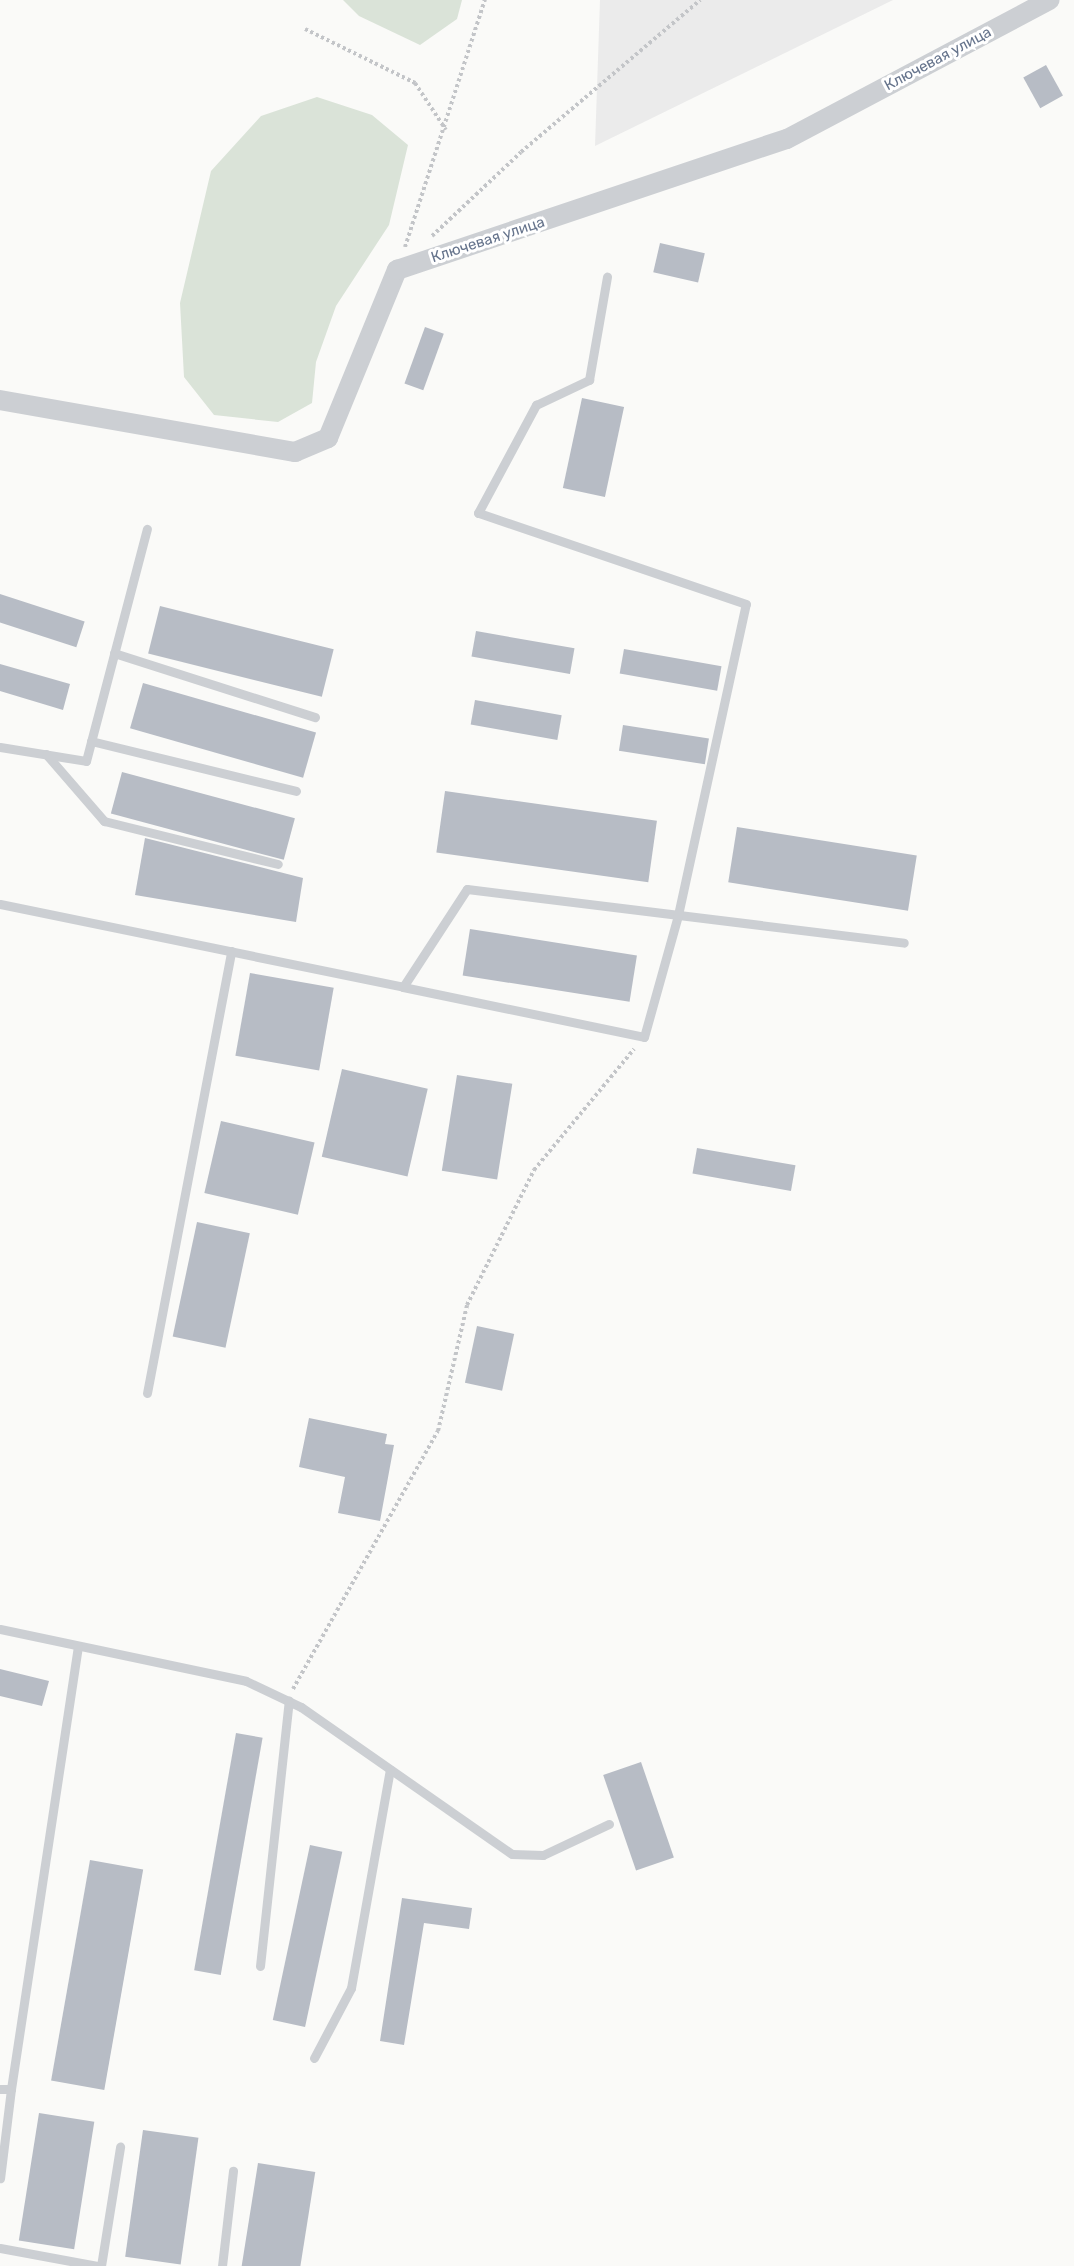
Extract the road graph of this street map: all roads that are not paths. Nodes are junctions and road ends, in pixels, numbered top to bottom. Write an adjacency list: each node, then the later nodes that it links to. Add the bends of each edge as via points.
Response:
1 (1049, 0): 3 (street, Ключевая улица, via 787,140 397,270 328,438 295,452)
2 (607, 278): 13 (lane, via 589,380 536,405 478,513 746,604)
3 (0, 400)
4 (147, 529): 5 (lane)
5 (114, 653): 6 (lane); 7 (lane)
6 (315, 717)
7 (91, 741): 9 (lane, via 86,761); 10 (lane)
8 (0, 747): 9 (lane)
9 (46, 754): 11 (lane, via 104,821)
10 (296, 791)
11 (278, 864)
12 (0, 904): 15 (lane)
13 (678, 915): 14 (lane); 16 (lane, via 467,889); 16 (lane, via 644,1036)
14 (904, 943)
15 (231, 951): 16 (lane); 17 (lane)
16 (403, 987)
17 (147, 1393)
18 (0, 1629): 19 (lane)
19 (78, 1646): 20 (lane, via 246,1681); 26 (lane)
20 (289, 1701): 21 (lane); 23 (lane)
21 (390, 1769): 22 (lane, via 512,1854 543,1855); 24 (lane, via 351,1988)
22 (609, 1824)
23 (260, 1966)
24 (314, 2058)
25 (0, 2089): 26 (lane)
26 (11, 2089): 29 (lane)
27 (120, 2147): 31 (lane)
28 (233, 2171): 32 (lane)
29 (0, 2178)
30 (0, 2248): 31 (lane)
31 (99, 2266)
32 (222, 2266)

